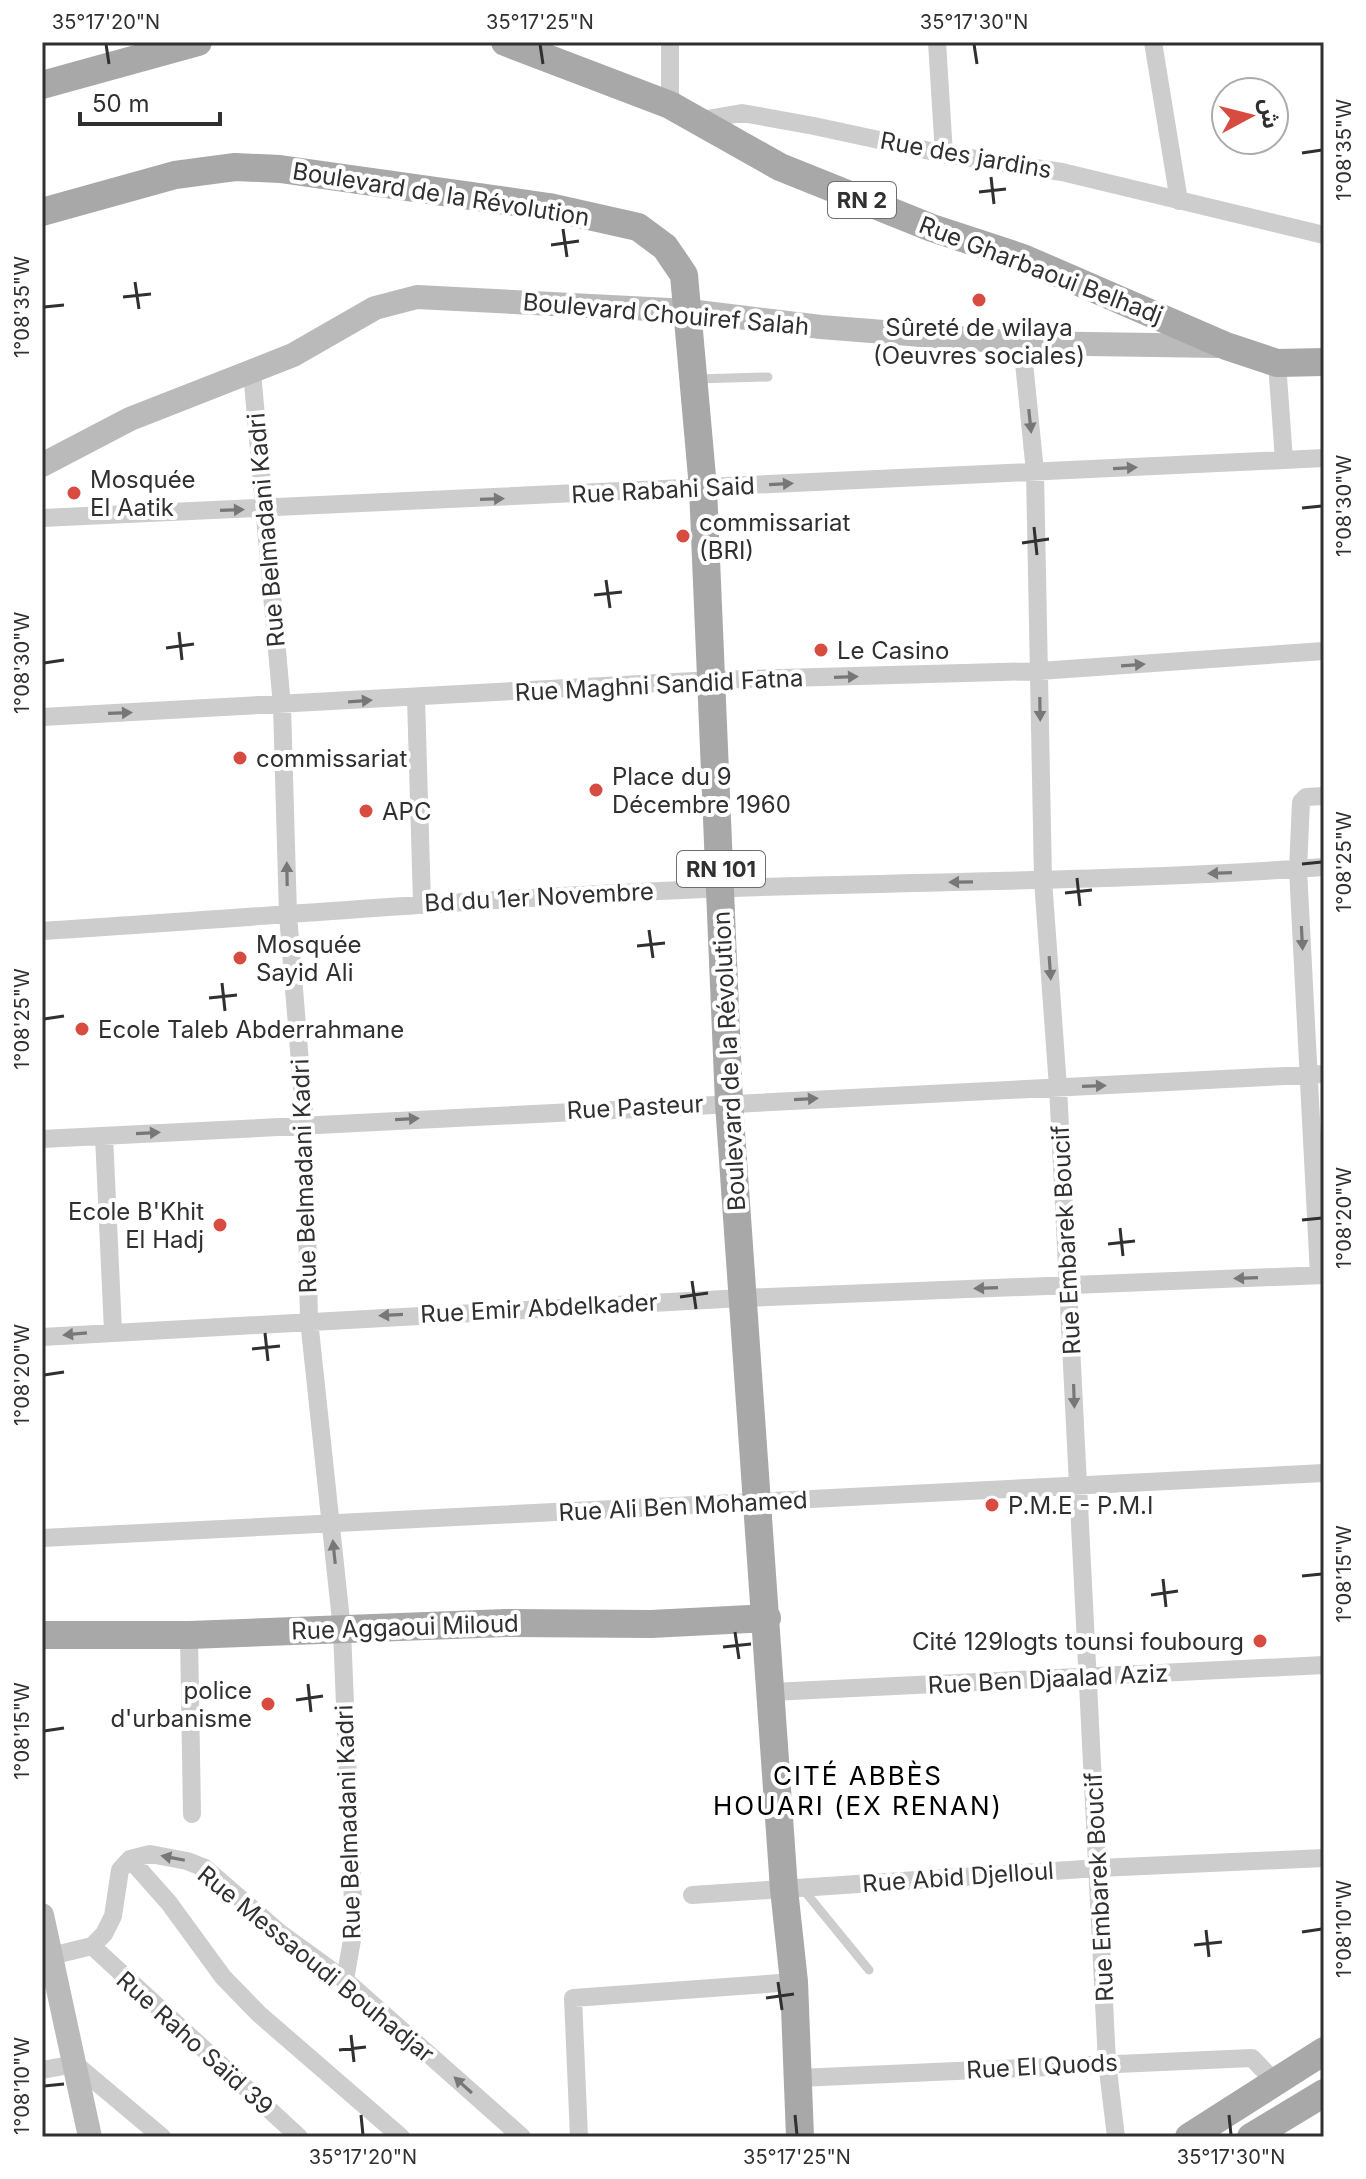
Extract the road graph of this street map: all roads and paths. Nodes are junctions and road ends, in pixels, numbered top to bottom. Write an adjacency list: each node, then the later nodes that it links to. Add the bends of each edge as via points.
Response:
1 (198, 42): 6 (main road)
2 (505, 42): 7 (main road, Rue Gharbaoui Belhadj / RN 2)
3 (670, 42): 7 (street)
4 (937, 42): 9 (street)
5 (1153, 42): 10 (street)
6 (42, 85)
7 (670, 105): 8 (main road, Rue Gharbaoui Belhadj / RN 2)
8 (701, 120): 9 (street, Rue des jardins, via 742,113); 15 (main road, Rue Gharbaoui Belhadj / RN 2, via 780,167 1023,258)
9 (944, 154): 10 (street, Rue des jardins, via 1062,172)
10 (1179, 201): 12 (street, Rue des jardins)
11 (42, 212): 13 (main road, Boulevard de la Révolution / RN 101, via 175,175 235,167 405,184 638,227 665,247 684,275)
12 (1324, 235)
13 (689, 311): 14 (main road, Boulevard Chouiref Salah); 18 (main road, Boulevard Chouiref Salah, via 417,297 375,308); 20 (main road, Boulevard de la Révolution / RN 101)
14 (1022, 343): 15 (main road, Boulevard Chouiref Salah); 24 (street, Rue Embarek Boucif, one-way to 24)
15 (1226, 346): 17 (main road, Boulevard Chouiref Salah / RN 2)
16 (1324, 362): 17 (main road, Boulevard Chouiref Salah / RN 2)
17 (1277, 363): 22 (street)
18 (252, 372): 23 (main road, Boulevard Chouiref Salah, via 130,419); 26 (street, Rue Belmadani Kadri)
19 (768, 377): 20 (lane)
20 (694, 379): 25 (main road, Boulevard de la Révolution / RN 101)
21 (1324, 458): 22 (street, Rue Rabahi Said)
22 (1284, 460): 24 (street, Rue Rabahi Said, one-way to 22)
23 (42, 465)
24 (1035, 472): 25 (street, Rue Rabahi Said, one-way to 24); 29 (street, Rue Embarek Boucif)
25 (703, 488): 26 (street, Rue Rabahi Said, one-way to 25); 30 (main road, Boulevard de la Révolution / RN 101)
26 (264, 509): 27 (street, Rue Rabahi Said, one-way to 26); 32 (street, Rue Belmadani Kadri)
27 (42, 518)
28 (1324, 651): 29 (street, Rue Maghni Sandid Fatna, one-way to 28)
29 (1039, 671): 30 (street, Rue Maghni Sandid Fatna, one-way to 29); 37 (street, Rue Embarek Boucif, one-way to 37)
30 (712, 680): 31 (street, Rue Maghni Sandid Fatna); 38 (main road, Boulevard de la Révolution / RN 101)
31 (416, 698): 32 (street, Rue Maghni Sandid Fatna, one-way to 31); 39 (street)
32 (282, 706): 33 (street, Rue Maghni Sandid Fatna, one-way to 32); 40 (street, Rue Belmadani Kadri, one-way to 32)
33 (42, 717)
34 (1324, 796): 36 (street, via 1301,802)
35 (1324, 867): 36 (street, Bd du 1er Novembre)
36 (1298, 869): 37 (street, Bd du 1er Novembre, one-way to 37); 42 (street, one-way to 42)
37 (1043, 880): 38 (street, Bd du 1er Novembre, one-way to 38); 43 (street, Rue Embarek Boucif, one-way to 43)
38 (714, 889): 39 (street, Bd du 1er Novembre); 44 (main road, Boulevard de la Révolution / RN 101)
39 (422, 903): 40 (street, Bd du 1er Novembre)
40 (288, 915): 41 (street, Bd du 1er Novembre); 45 (street, Rue Belmadani Kadri)
41 (42, 931)
42 (1317, 1075): 43 (street, Rue Pasteur, one-way to 42); 48 (street)
43 (1058, 1087): 44 (street, Rue Pasteur, one-way to 43); 49 (street, Rue Embarek Boucif)
44 (729, 1103): 45 (street, Rue Pasteur, one-way to 44); 50 (main road, Boulevard de la Révolution / RN 101)
45 (305, 1124): 46 (street, Rue Pasteur, one-way to 45); 51 (street, Rue Belmadani Kadri)
46 (104, 1136): 47 (street, Rue Pasteur); 52 (street)
47 (42, 1139)
48 (1321, 1275): 49 (street, Rue Emir Abdelkader, one-way to 49)
49 (1066, 1285): 50 (street, Rue Emir Abdelkader, one-way to 50); 55 (street, Rue Embarek Boucif, one-way to 55)
50 (742, 1298): 51 (street, Rue Emir Abdelkader, one-way to 51); 56 (main road, Boulevard de la Révolution / RN 101)
51 (309, 1320): 52 (street, Rue Emir Abdelkader); 57 (street, Rue Belmadani Kadri)
52 (113, 1331): 53 (street, Rue Emir Abdelkader, one-way to 53)
53 (42, 1337)
54 (1324, 1473): 55 (street, Rue Ali Ben Mohamed)
55 (1077, 1486): 56 (street, Rue Ali Ben Mohamed); 64 (street, Rue Embarek Boucif)
56 (758, 1502): 57 (street, Rue Ali Ben Mohamed); 59 (main road, Boulevard de la Révolution / RN 101)
57 (331, 1522): 58 (street, Rue Ali Ben Mohamed); 60 (street, Rue Belmadani Kadri, one-way to 57)
58 (42, 1538)
59 (767, 1618): 60 (main road, Rue Aggaoui Miloud); 65 (main road, Boulevard de la Révolution / RN 101)
60 (342, 1630): 62 (main road, Rue Aggaoui Miloud); 76 (street, Rue Belmadani Kadri, via 354,1928)
61 (42, 1635): 62 (main road, Rue Aggaoui Miloud)
62 (189, 1635): 66 (street)
63 (1324, 1665): 64 (street, Rue Ben Djaalad Aziz)
64 (1089, 1676): 65 (street, Rue Ben Djaalad Aziz); 69 (street, Rue Embarek Boucif)
65 (772, 1692): 70 (main road, Boulevard de la Révolution / RN 101)
66 (192, 1814)
67 (1324, 1858): 69 (street, Rue Abid Djelloul)
68 (130, 1859): 73 (street, via 120,1870 113,1916); 76 (street, Rue Messaoudi Bouhadjar, one-way to 68, via 205,1868 150,1854); 89 (street, via 223,1977 259,2014)
69 (1099, 1868): 70 (street, Rue Abid Djelloul); 79 (street, Rue Embarek Boucif)
70 (793, 1888): 71 (street, Rue Abid Djelloul); 75 (lane); 77 (main road, Boulevard de la Révolution / RN 101)
71 (692, 1895)
72 (42, 1915): 74 (main road)
73 (92, 1946): 74 (street); 88 (street, Rue Raho Saïd 39)
74 (51, 1956): 80 (main road)
75 (869, 1970)
76 (345, 1980): 90 (street, Rue Messaoudi Bouhadjar, one-way to 76)
77 (794, 1982): 82 (main road, Boulevard de la Révolution / RN 101); 91 (street, via 573,1998)
78 (1324, 2051): 83 (main road)
79 (1107, 2062): 82 (street, Rue El Quods); 83 (street, Rue El Quods, via 1252,2058); 93 (street, Rue Embarek Boucif)
80 (75, 2064): 81 (street); 86 (main road); 87 (street)
81 (42, 2070)
82 (799, 2078): 92 (main road, Boulevard de la Révolution / RN 101)
83 (1275, 2082): 85 (main road); 94 (main road)
84 (1324, 2093): 85 (main road)
85 (1293, 2112): 95 (main road)
86 (90, 2137)
87 (162, 2137)
88 (299, 2137)
89 (401, 2137)
90 (522, 2137)
91 (579, 2137)
92 (800, 2137)
93 (1116, 2137)
94 (1189, 2137)
95 (1251, 2137)

